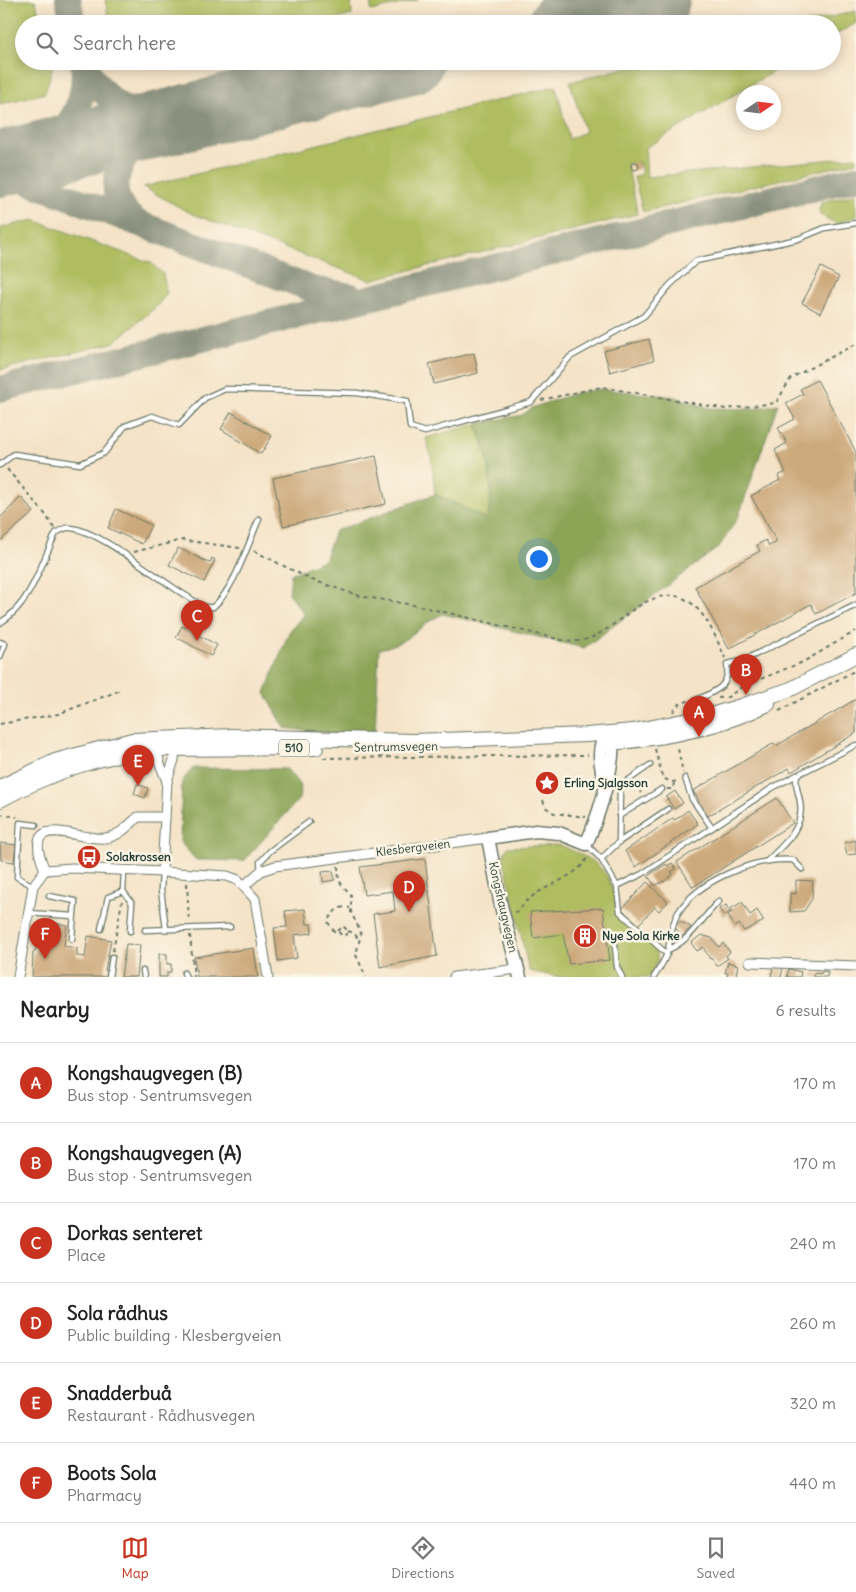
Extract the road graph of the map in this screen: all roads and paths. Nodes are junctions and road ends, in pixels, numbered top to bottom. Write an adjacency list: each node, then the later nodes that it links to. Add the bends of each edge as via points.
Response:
1 (856, 223): 3 (lane, via 696,261 670,284 644,316 570,357)
2 (856, 344): 3 (path, via 791,378 776,403 726,409 602,388)
3 (532, 402): 4 (lane, via 425,432 410,427 407,400 357,393 225,389 205,398 178,425 152,416 125,426 104,453 80,464 14,454)
4 (1, 464): 6 (path, via 45,514)
5 (259, 519): 7 (lane)
6 (56, 533): 8 (lane, via 71,528); 10 (lane, via 27,598)
7 (246, 548): 8 (path, via 182,540); 8 (lane, via 221,599 209,608); 15 (path, via 312,580 360,596 420,606 571,642 592,638 651,599 680,596 691,602 706,621)
8 (124, 554)
9 (856, 605): 15 (lane, via 742,661)
10 (0, 623)
11 (856, 631): 17 (path, via 802,662 743,686 728,697)
12 (0, 642): 14 (lane, via 5,644)
13 (856, 655): 20 (main road, Sentrumsvegen / 510, via 745,716 678,734)
14 (0, 657)
15 (727, 664): 17 (lane, via 728,676 724,685)
16 (121, 690): 19 (path, via 58,714)
17 (696, 700): 18 (path, via 678,705)
18 (673, 718)
19 (0, 724)
20 (606, 740): 21 (main road, Sentrumsvegen / 510, via 412,741 232,736); 23 (main road, Sentrumsvegen / 510, via 549,746); 37 (street, via 605,787)
21 (162, 743): 23 (main road, Sentrumsvegen / 510); 29 (street, via 159,760); 30 (main road, Sentrumsvegen / 510, via 132,740 80,753 33,770); 32 (main road, Sentrumsvegen / 510, via 62,770)
22 (856, 745): 27 (lane)
23 (175, 749): 29 (street)
24 (655, 749): 28 (path, via 663,778 671,782)
25 (678, 749): 28 (path)
26 (650, 765): 35 (lane, via 623,784)
27 (797, 775): 40 (lane); 45 (lane, via 795,782 802,812 799,822 790,838)
28 (685, 778): 40 (lane, via 692,799)
29 (167, 781): 36 (street)
30 (0, 788)
31 (662, 788): 35 (lane)
32 (0, 800)
33 (543, 800): 37 (path, via 545,807 554,813)
34 (668, 809): 42 (lane)
35 (619, 816): 42 (lane)
36 (165, 817): 48 (street, via 138,817 122,832 108,838 95,839 49,831 43,835 38,852); 51 (street)
37 (597, 820): 43 (street)
38 (309, 822): 50 (lane, via 270,851 260,862)
39 (36, 825): 53 (lane, via 20,823 17,877)
40 (712, 828): 54 (lane, via 637,877)
41 (488, 838): 43 (street, Klesbergveien, via 536,831 558,833); 50 (street, Klesbergveien, via 275,866); 77 (street, Kongshaugvegen, via 501,906)
42 (619, 842): 44 (lane)
43 (587, 850): 44 (lane); 59 (path, via 578,868 529,897)
44 (601, 859): 54 (lane)
45 (767, 862): 47 (lane, via 793,860); 72 (lane, via 726,875 692,896 674,922)
46 (338, 865): 58 (path, via 339,881 351,895)
47 (802, 869)
48 (45, 870): 49 (street, via 57,867); 53 (street)
49 (124, 870): 51 (street); 55 (lane)
50 (261, 871): 52 (street, Klesbergveien)
51 (162, 872): 52 (street, via 227,876); 64 (lane)
52 (244, 885): 81 (street, via 255,899)
53 (32, 886): 60 (street)
54 (617, 886): 72 (lane, via 620,912)
55 (123, 892): 63 (lane, via 108,897); 66 (lane, via 132,902); 73 (path)
56 (49, 896): 61 (lane, via 75,901)
57 (719, 901): 72 (lane, via 694,933)
58 (350, 908): 67 (path, via 336,909 327,921); 71 (path, via 360,927)
59 (519, 911)
60 (28, 913): 61 (lane); 78 (street)
61 (73, 916): 70 (lane)
62 (230, 927): 64 (lane)
63 (101, 929)
64 (166, 929): 65 (lane)
65 (145, 930)
66 (130, 931)
67 (338, 931): 68 (path, via 343,926); 68 (path, via 342,936)
68 (348, 931): 71 (path)
69 (614, 935): 84 (lane)
70 (72, 939)
71 (360, 941): 82 (path, via 356,955)
72 (667, 952): 85 (lane)
73 (112, 957): 79 (lane)
74 (750, 962): 75 (street)
75 (856, 966)
76 (143, 971): 80 (lane)
77 (519, 973): 83 (street)
78 (18, 977)
79 (109, 977)
80 (144, 977)
81 (268, 977)
82 (366, 977)
83 (454, 977)
84 (622, 977)
85 (654, 977)

